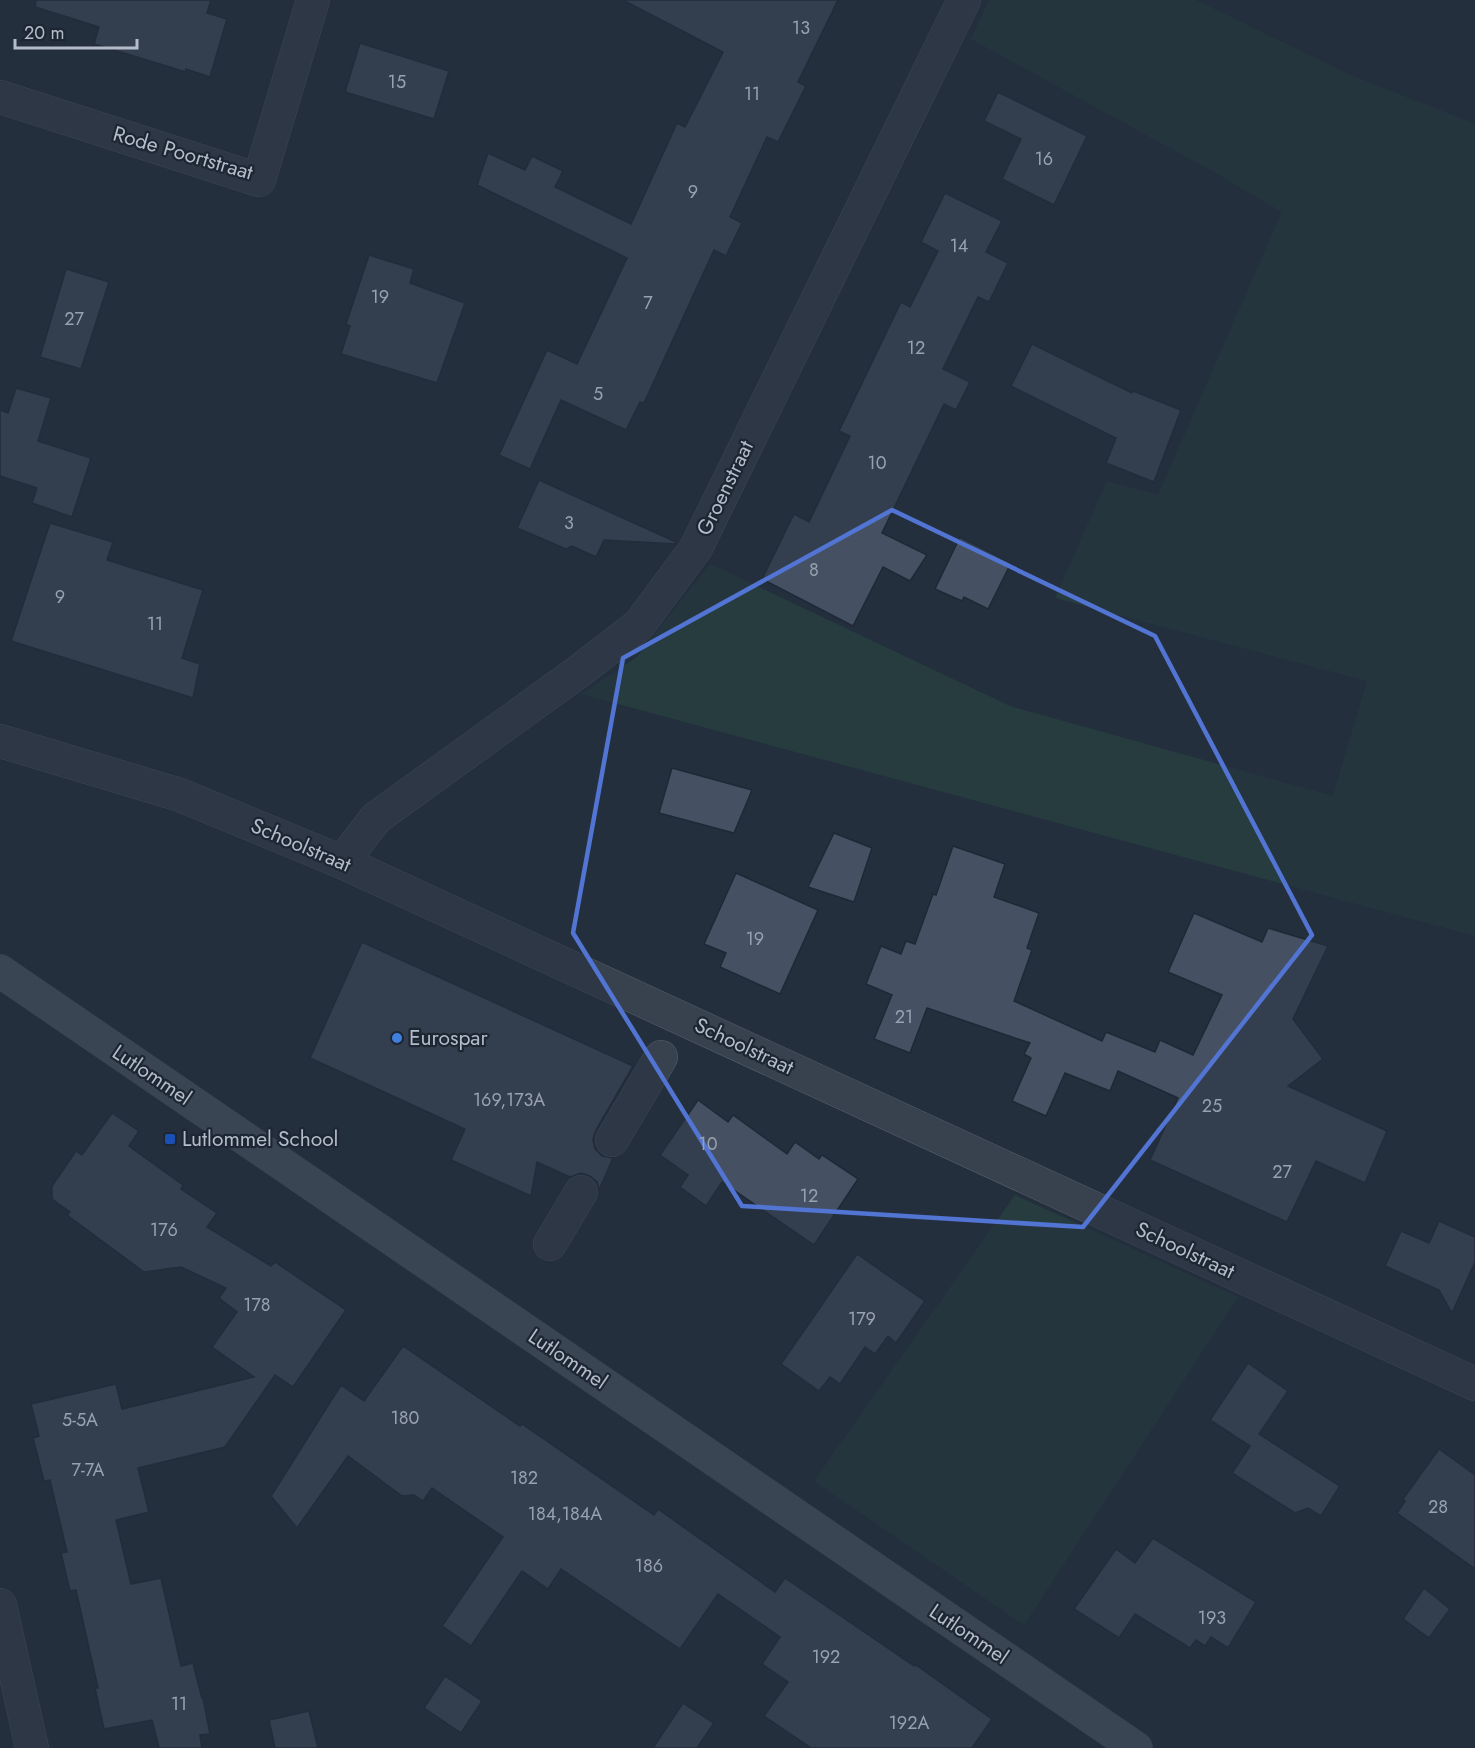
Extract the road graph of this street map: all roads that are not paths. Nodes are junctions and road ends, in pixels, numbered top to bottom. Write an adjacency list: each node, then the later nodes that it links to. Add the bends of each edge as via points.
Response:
1 (313, 0): 3 (street, Rode Poortstraat, via 259,180)
2 (964, 0): 5 (street, Groenstraat, via 696,548 639,625 376,818)
3 (0, 97)
4 (0, 741): 5 (street, Schoolstraat, via 180,795)
5 (342, 862): 11 (street, Schoolstraat)
6 (0, 971): 14 (main road, Lutlommel)
7 (661, 1057): 8 (street)
8 (612, 1140)
9 (581, 1192): 10 (street)
10 (550, 1244)
11 (1475, 1384)
12 (0, 1605): 13 (street)
13 (32, 1748)
14 (1136, 1748)

